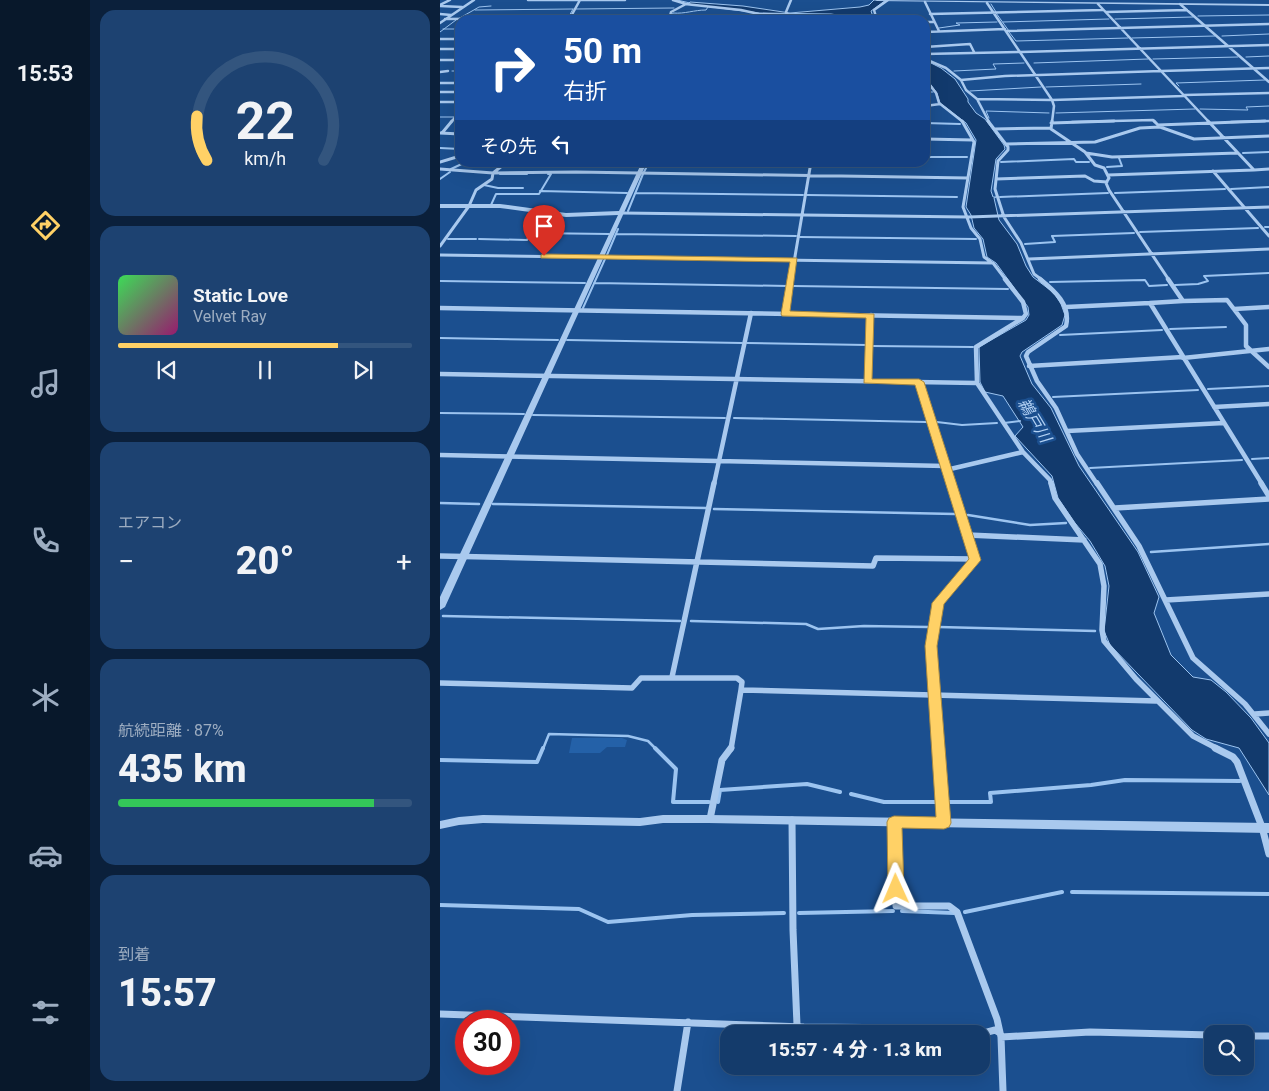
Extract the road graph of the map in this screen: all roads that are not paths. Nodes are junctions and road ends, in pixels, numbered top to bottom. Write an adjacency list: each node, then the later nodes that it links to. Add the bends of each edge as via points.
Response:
1 (450, 0): 18 (street)
2 (474, 0): 19 (street)
3 (528, 0): 4 (street)
4 (580, 0): 5 (street); 28 (street)
5 (625, 0)
6 (673, 0): 12 (street)
7 (692, 0): 12 (street)
8 (792, 0): 25 (street)
9 (877, 0): 10 (street)
10 (887, 1): 13 (street); 31 (street, via 874,10)
11 (1074, 2): 14 (street); 16 (street)
12 (687, 3): 25 (street, via 759,14); 29 (street)
13 (925, 3): 14 (street); 26 (street)
14 (987, 3): 22 (street)
15 (1182, 3): 16 (street); 17 (street); 21 (street)
16 (1099, 4): 20 (street)
17 (1269, 5)
18 (440, 6): 19 (street)
19 (463, 7): 27 (street)
20 (1103, 10): 22 (street); 23 (street)
21 (1187, 10): 23 (street); 38 (street)
22 (994, 12): 26 (street); 40 (street)
23 (1106, 12): 39 (street)
24 (440, 14): 27 (street)
25 (788, 14): 30 (street)
26 (930, 14): 35 (street)
27 (452, 15): 32 (street)
28 (571, 15)
29 (670, 15)
30 (834, 15)
31 (876, 15)
32 (445, 19): 33 (street); 36 (street)
33 (455, 19)
34 (930, 22): 35 (street)
35 (934, 22): 41 (street)
36 (440, 23)
37 (1269, 24): 38 (street)
38 (1207, 26): 39 (street); 46 (street)
39 (1121, 28): 40 (street); 50 (street)
40 (1006, 30): 41 (street); 52 (street)
41 (939, 31): 42 (street)
42 (930, 32)
43 (440, 39): 44 (street)
44 (455, 39)
45 (1269, 45): 46 (street)
46 (1230, 46): 50 (street); 57 (street)
47 (930, 47): 51 (street, via 970,44)
48 (440, 49): 49 (street)
49 (455, 49)
50 (1140, 49): 52 (street); 59 (street)
51 (974, 52): 52 (street); 53 (street)
52 (1020, 52): 62 (street)
53 (930, 54)
54 (440, 60): 55 (street)
55 (455, 60)
56 (930, 60): 63 (street)
57 (1255, 68): 58 (street); 59 (street); 64 (street)
58 (1269, 68)
59 (1161, 71): 62 (street); 71 (street)
60 (440, 72): 61 (street)
61 (448, 72)
62 (1035, 75): 63 (street); 73 (street)
63 (961, 80): 72 (street, via 966,90)
64 (1269, 82)
65 (440, 83): 66 (street)
66 (455, 83)
67 (930, 85): 76 (street)
68 (440, 92): 69 (street)
69 (455, 92)
70 (1269, 93): 71 (street)
71 (1184, 96): 73 (street); 80 (street)
72 (977, 99): 73 (street); 83 (street)
73 (1052, 100): 81 (street)
74 (440, 102): 75 (street)
75 (455, 102)
76 (940, 104): 77 (street); 89 (street, via 964,123)
77 (930, 105)
78 (455, 118): 84 (street)
79 (1269, 121): 80 (street)
80 (1210, 123): 82 (street); 87 (street)
81 (1051, 126): 82 (street, via 1153,120); 83 (street); 90 (street)
82 (1159, 126): 87 (street, via 1194,139); 90 (street, via 1132,129 1095,142)
83 (994, 129): 91 (street)
84 (441, 133): 85 (street)
85 (455, 134)
86 (1269, 136): 87 (street)
87 (1224, 138): 93 (street)
88 (930, 140): 89 (street)
89 (974, 140): 107 (street)
90 (1072, 142): 91 (street); 92 (street)
91 (1006, 144): 108 (street, via 1008,150 998,161)
92 (1086, 153): 93 (street, via 1112,157); 105 (street)
93 (1238, 153): 101 (street)
94 (455, 158): 95 (street)
95 (440, 162)
96 (501, 167): 103 (street)
97 (643, 167): 104 (street)
98 (810, 167): 106 (street)
99 (440, 169): 103 (street)
100 (1269, 169): 101 (street)
101 (1254, 170): 102 (street)
102 (1213, 171): 105 (street); 113 (street)
103 (493, 173): 104 (street); 111 (street, via 492,179 476,190)
104 (640, 173): 106 (street); 115 (street)
105 (1108, 175): 109 (street)
106 (809, 176): 107 (street); 116 (street)
107 (968, 178): 117 (street, via 963,204)
108 (996, 179): 109 (street, via 1085,176); 118 (street, via 995,189)
109 (1107, 182): 114 (street)
110 (440, 206): 111 (street)
111 (469, 206): 115 (street, via 500,206 566,215); 120 (street)
112 (1269, 207): 113 (street)
113 (1245, 208): 114 (street); 119 (street)
114 (1124, 212): 118 (street); 122 (street)
115 (622, 213): 116 (street); 124 (street)
116 (802, 216): 117 (street); 126 (street)
117 (968, 217): 118 (street); 127 (street, via 980,240 984,257)
118 (1002, 217): 125 (street)
119 (1269, 236)
120 (440, 246)
121 (1269, 249): 122 (street)
122 (1151, 254): 125 (street); 128 (street)
123 (440, 255): 124 (street)
124 (601, 257): 126 (street); 134 (street)
125 (1029, 259): 130 (street, via 1034,274 1055,291)
126 (794, 260): 127 (street); 136 (street)
127 (993, 263): 138 (street, via 1023,302 1026,314)
128 (1183, 301): 129 (street); 133 (street, via 1227,300)
129 (1150, 303): 130 (street); 141 (street)
130 (1066, 307): 142 (street, via 1066,326 1028,352)
131 (440, 308): 134 (street)
132 (1269, 308): 133 (street)
133 (1234, 309): 140 (street, via 1246,325 1244,342)
134 (577, 310): 135 (street); 145 (street)
135 (751, 314): 136 (street); 146 (street)
136 (785, 314): 137 (street)
137 (870, 316): 138 (street); 147 (street)
138 (1023, 318): 149 (street, via 976,347)
139 (1269, 349): 140 (street)
140 (1249, 351): 141 (street); 143 (street)
141 (1183, 358): 142 (street); 151 (street)
142 (1029, 366): 153 (street, via 1056,408)
143 (1269, 367)
144 (440, 374): 145 (street)
145 (547, 376): 146 (street); 156 (street)
146 (737, 379): 147 (street); 157 (street)
147 (867, 381): 148 (street)
148 (919, 382): 149 (street); 158 (street)
149 (977, 383): 154 (street)
150 (1269, 404): 151 (street)
151 (1214, 407): 152 (street)
152 (1224, 423): 153 (street); 159 (street)
153 (1066, 431): 160 (street, via 1082,461)
154 (1023, 452): 158 (street); 162 (street, via 1050,480 1055,498)
155 (440, 455): 156 (street)
156 (510, 457): 157 (street); 164 (street)
157 (720, 461): 158 (street); 166 (street)
158 (946, 468): 161 (street)
159 (1269, 498): 160 (street)
160 (1116, 508): 168 (street)
161 (968, 535): 162 (street); 165 (street)
162 (1084, 540): 174 (street, via 1100,564 1104,586 1104,641)
163 (440, 556): 164 (street)
164 (464, 556): 166 (street); 169 (street)
165 (975, 560): 166 (street, via 876,558 873,566); 173 (street, via 938,603 931,646)
166 (697, 561): 170 (street)
167 (1269, 594): 168 (street)
168 (1166, 600): 176 (street, via 1199,666)
169 (440, 607)
170 (672, 677): 171 (street, via 641,678 632,688); 172 (street, via 737,678 742,682)
171 (440, 683)
172 (741, 690): 173 (street); 178 (street, via 731,750 722,760)
173 (934, 695): 174 (street); 181 (street)
174 (1157, 701): 183 (street, via 1193,736 1233,757)
175 (1269, 713): 176 (street)
176 (1254, 714): 177 (street)
177 (1269, 734)
178 (710, 819): 179 (street); 182 (street, via 640,822 483,820)
179 (792, 820): 180 (street); 187 (street, via 792,930)
180 (894, 822): 181 (street); 189 (street, via 896,906 949,906 957,912)
181 (944, 823): 183 (street)
182 (440, 825)
183 (1265, 827): 184 (street)
184 (1269, 854)
185 (440, 1014): 186 (street)
186 (688, 1022): 187 (street); 193 (street)
187 (797, 1025)
188 (990, 1031): 189 (street, via 995,1030)
189 (1000, 1035): 190 (street, via 1090,1032); 194 (street)
190 (1204, 1035)
191 (1254, 1036): 192 (street)
192 (1269, 1036)
193 (678, 1091)
194 (1003, 1091)

